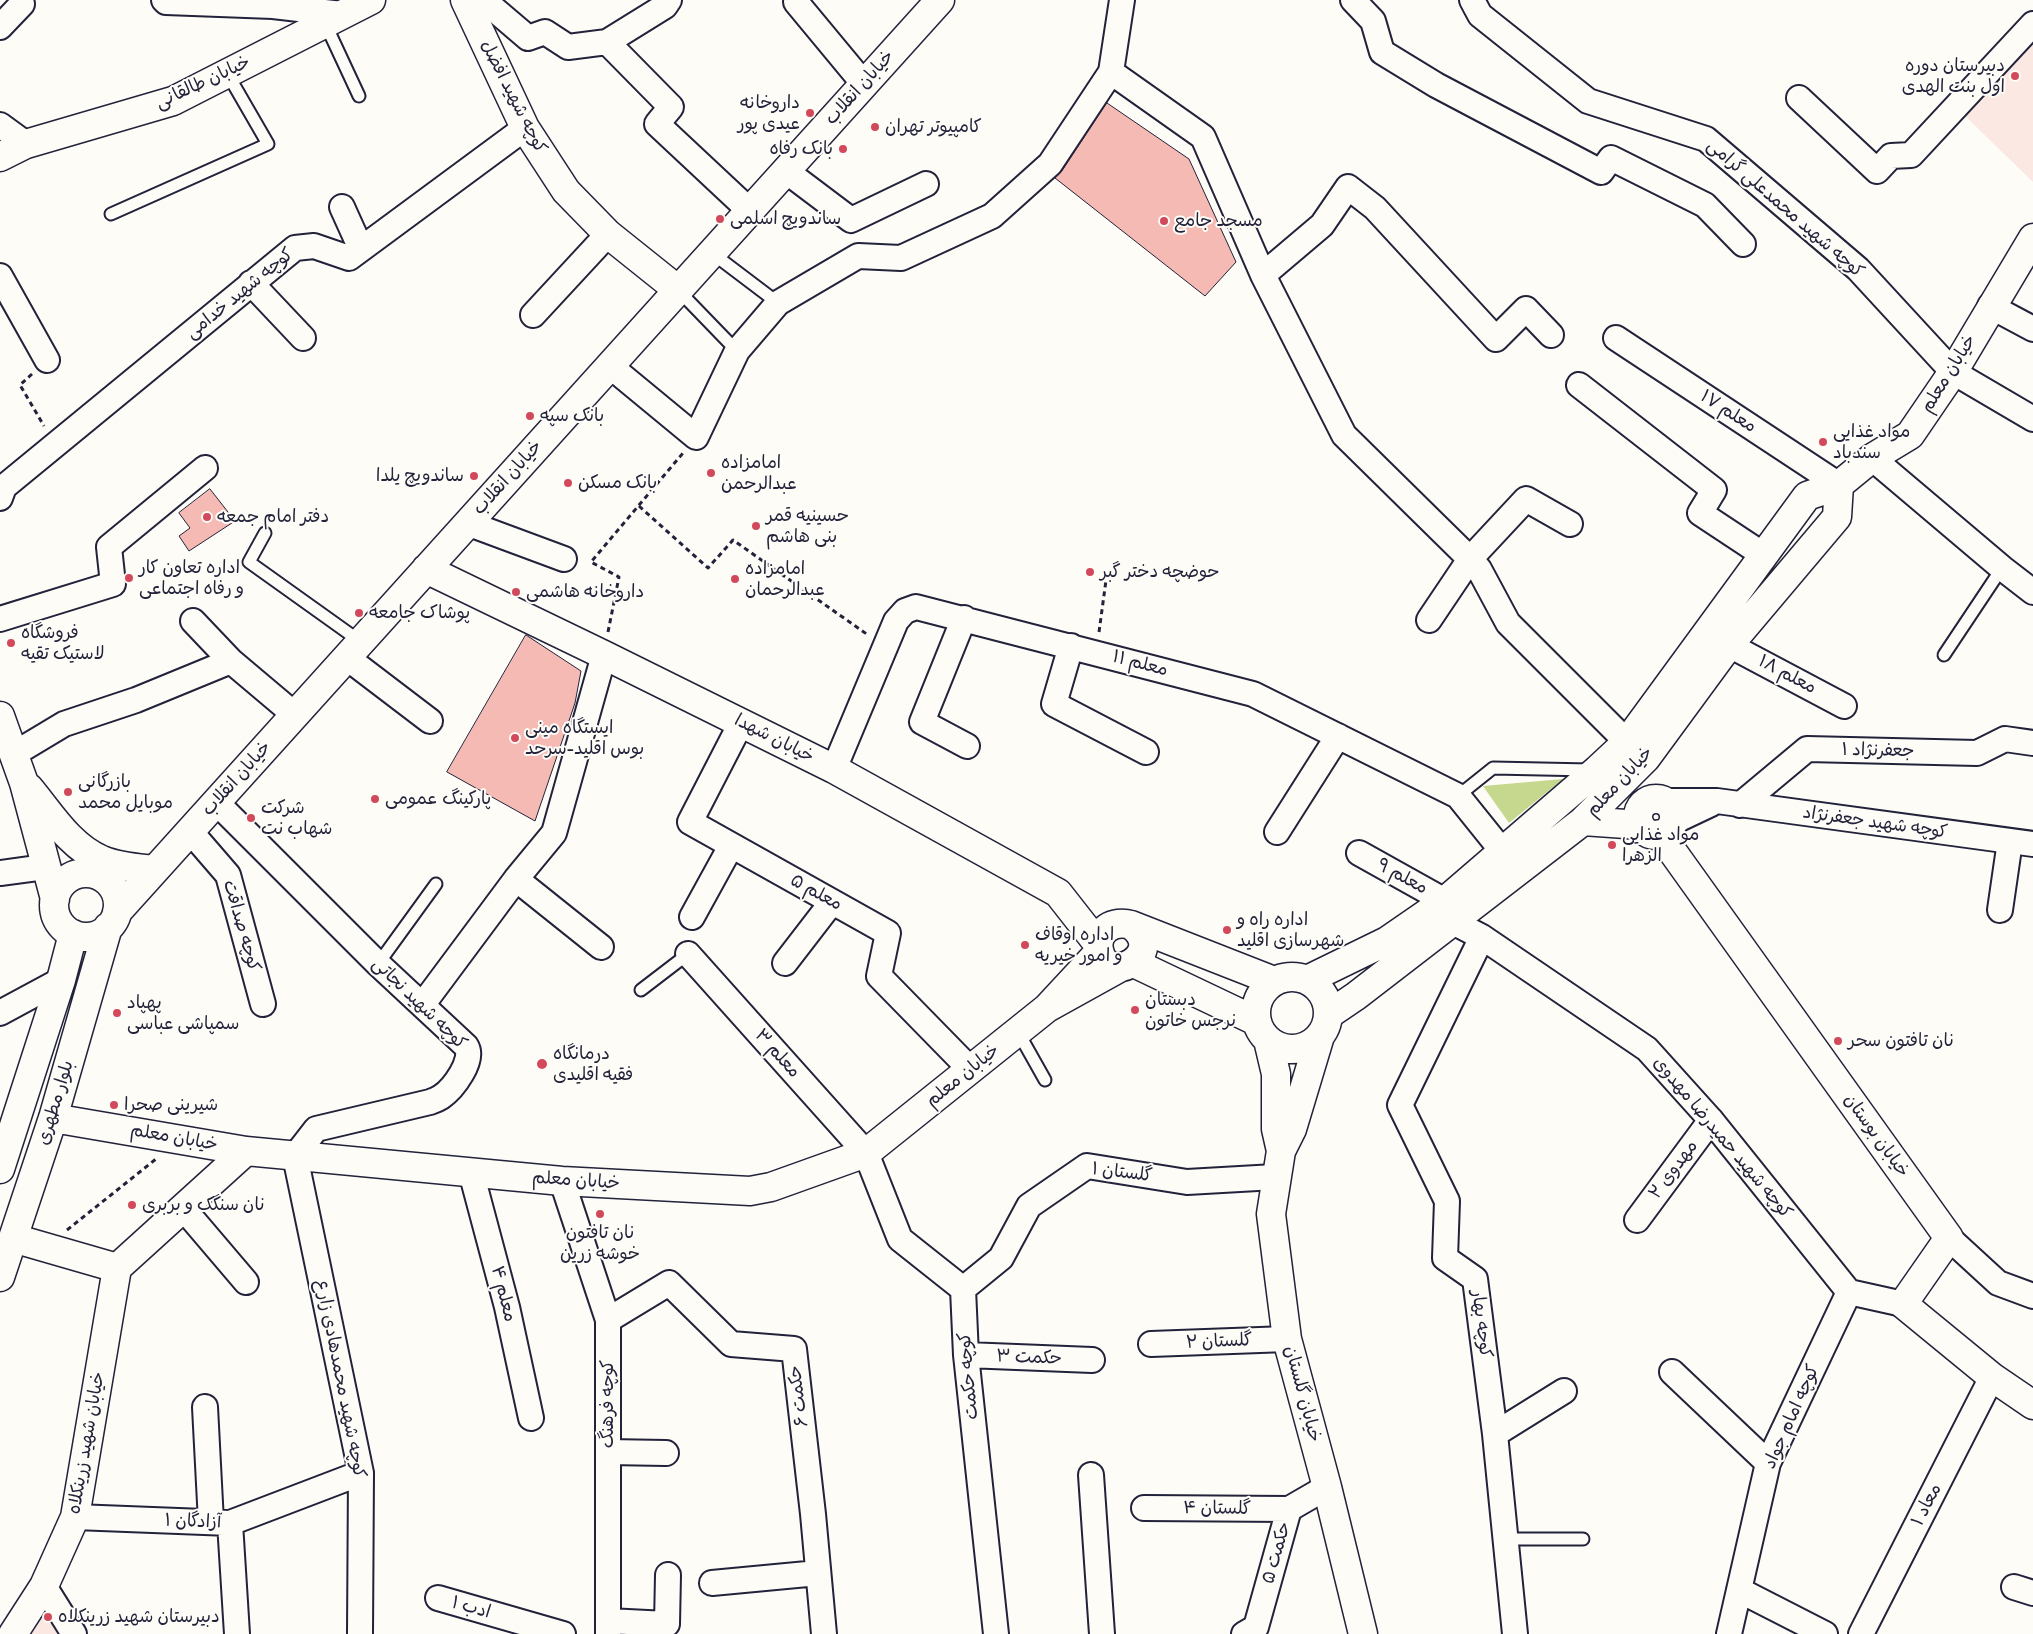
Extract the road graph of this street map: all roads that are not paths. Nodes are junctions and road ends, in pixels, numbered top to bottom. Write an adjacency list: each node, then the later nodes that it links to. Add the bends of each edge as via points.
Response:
1 (164, 0): 11 (street, via 273,6)
2 (371, 0): 11 (main road, خیابان طالقانی)
3 (669, 0): 14 (street, via 665,6)
4 (940, 0): 17 (main road, خیابان انقلاب)
5 (1122, 0): 15 (street)
6 (1353, 0): 31 (street, via 1373,21 1382,52 1436,85 1601,172 1611,158 1705,205)
7 (1472, 0): 48 (street, کوچه شهید محمدعلی گرامی, via 1480,15 1588,101 1706,139 1858,269)
8 (796, 2): 17 (street)
9 (22, 4): 13 (street)
10 (468, 6): 14 (street, via 487,3 528,38 545,32 568,47); 21 (main road, کوچه شهید افضل)
11 (333, 19): 16 (main road, خیابان طالقانی); 18 (lane)
12 (2033, 24): 19 (street, via 1911,155 1891,156 1877,171)
13 (0, 27)
14 (608, 42): 27 (street, via 672,107 656,124)
15 (1111, 72): 34 (street, via 1203,137); 38 (street, via 1050,164 992,216 901,258 858,256)
16 (227, 73): 22 (main road, خیابان طالقانی, via 172,101); 28 (lane, via 268,144)
17 (864, 84): 24 (main road, خیابان انقلاب)
18 (359, 96)
19 (1799, 98)
20 (0, 124): 22 (street)
21 (525, 128): 29 (main road, کوچه شهید افضل, via 566,191); 32 (street, کوچه شهید خدامی)
22 (26, 144): 23 (main road, خیابان طالقانی)
23 (0, 157)
24 (786, 171): 25 (street, via 851,220); 27 (main road, خیابان انقلاب)
25 (926, 184)
26 (342, 206): 32 (street)
27 (750, 210): 33 (main road, خیابان انقلاب)
28 (111, 214)
29 (608, 234): 37 (main road, کوچه شهید افضل); 40 (street)
30 (2033, 238): 39 (main road, خیابان معلم)
31 (1743, 244)
32 (361, 250): 36 (street, کوچه شهید خدامی, via 349,258 314,246 295,248)
33 (712, 253): 37 (main road, خیابان انقلاب); 38 (lane)
34 (1263, 275): 42 (street, via 1322,225 1348,187 1375,208 1496,339 1526,309); 60 (street, via 1344,435)
35 (0, 276): 46 (street)
36 (252, 284): 43 (street); 54 (street, کوچه شهید خدامی, via 4,487)
37 (678, 290): 45 (lane); 47 (main road, خیابان انقلاب)
38 (778, 303): 45 (street)
39 (1990, 306): 41 (street); 48 (main road, خیابان معلم)
40 (533, 315)
41 (2033, 329)
42 (1550, 335)
43 (303, 338)
44 (1616, 338): 53 (street, معلم ۱۷)
45 (737, 351): 47 (street, via 696,437)
46 (47, 360)
47 (610, 366): 55 (main road, خیابان انقلاب)
48 (1953, 372): 50 (street, کوچه شهید محمدعلی گرامی); 51 (main road, خیابان معلم, via 1910,435)
49 (1579, 385): 58 (street, via 1714,490 1700,513)
50 (2033, 419)
51 (1872, 458): 53 (main road, خیابان معلم); 61 (street)
52 (205, 468): 65 (street, via 109,547 113,584)
53 (1839, 485): 58 (main road, خیابان معلم, via 1807,496); 68 (main road, خیابان معلم, via 1837,517)
54 (0, 498)
55 (467, 524): 59 (street); 62 (main road, خیابان انقلاب)
56 (1570, 524): 60 (street, via 1526,500)
57 (265, 533): 70 (lane, via 249,562)
58 (1762, 554): 82 (main road, خیابان معلم)
59 (564, 559)
60 (1470, 559): 66 (street); 82 (street, via 1479,569 1508,623)
61 (2002, 568): 63 (street); 72 (lane)
62 (426, 569): 70 (main road, خیابان انقلاب); 71 (main road, خیابان شهدا)
63 (2033, 592)
64 (964, 618): 69 (street, معلم ۱۱); 81 (street, via 922,722); 85 (street, معلم ۱۱, via 916,607 905,611 896,621)
65 (0, 619)
66 (1429, 620)
67 (193, 621): 73 (street)
68 (1729, 645): 74 (street, معلم ۱۸); 82 (main road, خیابان معلم)
69 (1071, 646): 79 (street, معلم ۱۱, via 1253,694); 83 (street, via 1054,704)
70 (354, 649): 75 (main road, خیابان انقلاب); 77 (street)
71 (604, 655): 78 (main road, خیابان شهدا); 102 (street, via 554,833)
72 (1944, 655)
73 (231, 661): 75 (street); 84 (street, via 136,700 64,724)
74 (1844, 706)
75 (295, 714): 89 (main road, خیابان انقلاب)
76 (0, 716): 84 (main road)
77 (430, 721)
78 (741, 723): 85 (main road, خیابان شهدا); 96 (street, معلم ۵, via 690,822)
79 (1338, 736): 88 (street, معلم ۱۱); 94 (street)
80 (2033, 743): 90 (street, جعفرنژاد ۱, via 2005,739 1977,753 1807,749)
81 (967, 746)
82 (1636, 750): 86 (main road, خیابان معلم); 91 (main road, خیابان معلم); 92 (main road, خیابان بوستان)
83 (1146, 752)
84 (14, 754): 87 (main road)
85 (834, 769): 114 (main road, خیابان شهدا, via 1058,893)
86 (1597, 770): 88 (lane, via 1493,768); 97 (main road, خیابان معلم)
87 (24, 783): 99 (main road); 100 (main road, via 70,837 89,854 121,866)
88 (1458, 796): 97 (street, معلم ۱۱)
89 (216, 802): 93 (main road, خیابان انقلاب); 117 (street, کوچه شهید نجاتی)
90 (1740, 805): 92 (street, کوچه شهید جعفرنژاد, via 1717,801); 95 (street, کوچه شهید جعفرنژاد)
91 (1583, 821): 92 (main road); 107 (main road, خیابان معلم)
92 (1659, 821): 145 (main road, خیابان بوستان)
93 (190, 831): 100 (main road, خیابان انقلاب); 123 (street, کوچه صداقت, via 228,875)
94 (1277, 832)
95 (2022, 843): 106 (street)
96 (731, 846): 105 (street, معلم ۵); 108 (street)
97 (1503, 852): 107 (main road, خیابان معلم)
98 (1359, 853): 107 (street, معلم ۹)
99 (45, 867): 101 (street); 104 (main road)
100 (155, 870): 109 (main road, خیابان انقلاب)
101 (0, 872)
102 (516, 879): 113 (street); 124 (street)
103 (436, 884): 117 (lane)
104 (54, 899): 109 (main road, via 62,883 70,877 88,873 105,879 111,886 118,903); 111 (main road, via 58,920)
105 (832, 902): 116 (street); 130 (street, معلم ۵, via 888,933 879,976)
106 (2000, 910)
107 (1449, 911): 112 (street, کوچه شهید حمیدرضا مهدوی); 120 (main road, خیابان معلم); 127 (main road, خیابان معلم)
108 (692, 917)
109 (113, 919): 111 (main road, via 101,933 82,937); 132 (main road, بلوار مطهری)
110 (1131, 925): 114 (main road, via 1116,923 1109,926 1100,937); 118 (main road, via 1143,943 1139,957); 121 (main road)
111 (73, 934): 119 (main road, بلوار مطهری)
112 (1482, 937): 133 (street, کوچه شهید حمیدرضا مهدوی, via 1647,1049); 164 (street, کوچه بهار, via 1400,1105 1447,1200 1446,1258 1475,1279)
113 (601, 947)
114 (1099, 948): 118 (main road, via 1107,963); 125 (main road, خیابان معلم)
115 (688, 954): 122 (lane); 136 (street, معلم ۳)
116 (785, 962)
117 (378, 964): 124 (street, کوچه شهید نجاتی)
118 (1128, 965): 125 (main road, خیابان معلم); 128 (main road)
119 (61, 980): 126 (street); 138 (main road, بلوار مطهری)
120 (1306, 980): 121 (main road, via 1290,977); 127 (main road, via 1316,986 1328,1004)
121 (1274, 981): 128 (main road, via 1256,1002)
122 (641, 990)
123 (263, 1004)
124 (423, 1004): 137 (street, کوچه شهید نجاتی, via 468,1049 468,1062 454,1085 430,1102 316,1129)
125 (1047, 1008): 129 (main road, خیابان معلم)
126 (0, 1013)
127 (1324, 1026): 128 (main road, via 1306,1046 1289,1049 1278,1047); 135 (main road, via 1292,1129)
128 (1262, 1031): 135 (main road, via 1276,1074 1276,1129)
129 (1018, 1032): 130 (main road, خیابان معلم); 131 (lane)
130 (971, 1070): 136 (main road, خیابان معلم)
131 (1045, 1080)
132 (53, 1118): 134 (main road, خیابان معلم); 144 (main road, بلوار مطهری)
133 (1711, 1120): 143 (street, مهدوی ۲); 150 (street, کوچه شهید حمیدرضا مهدوی)
134 (246, 1151): 137 (main road, خیابان معلم); 142 (main road)
135 (1281, 1151): 140 (main road, خیابان گلستان)
136 (866, 1153): 141 (main road, خیابان معلم, via 750,1191); 149 (street, via 900,1239)
137 (295, 1156): 139 (main road, خیابان معلم); 168 (street, کوچه شهید محمدهادی زارع)
138 (0, 1169)
139 (471, 1172): 141 (main road, خیابان معلم); 163 (street, معلم ۴, via 507,1307)
140 (1275, 1177): 149 (street, گلستان ۱, via 1187,1182 1087,1166 1029,1206 1001,1258); 154 (main road, خیابان گلستان, via 1271,1214)
141 (562, 1181): 153 (street, کوچه فرهنگ)
142 (183, 1208): 146 (main road); 148 (street)
143 (1637, 1220)
144 (13, 1238): 146 (main road); 147 (main road, بلوار مطهری)
145 (1949, 1238): 151 (street, via 1998,1284); 152 (main road)
146 (117, 1268): 173 (main road, خیابان شهید زرینکلاه)
147 (0, 1277)
148 (246, 1282)
149 (963, 1289): 156 (street, کوچه حکمت)
150 (1849, 1292): 152 (street); 167 (street, کوچه امام جواد)
151 (2033, 1296)
152 (1903, 1304): 159 (main road)
153 (608, 1320): 165 (street, کوچه فرهنگ); 177 (street, حکمت ۶, via 669,1283 732,1344 794,1349)
154 (1287, 1339): 155 (street, گلستان ۲); 170 (main road, خیابان گلستان)
155 (1152, 1344)
156 (966, 1355): 157 (street, حکمت ۳); 190 (street, کوچه حکمت)
157 (1092, 1360)
158 (1672, 1372): 167 (street)
159 (1992, 1377): 161 (main road); 197 (street, معاد ۱)
160 (1564, 1391): 164 (street)
161 (2033, 1405)
162 (205, 1407): 174 (street)
163 (531, 1418)
164 (1495, 1434): 175 (street, کوچه بهار)
165 (608, 1452): 166 (street); 183 (street, کوچه فرهنگ)
166 (666, 1452)
167 (1768, 1463): 181 (street, کوچه امام جواد)
168 (361, 1473): 174 (street, آزادگان ۱); 187 (street, کوچه شهید محمدهادی زارع)
169 (1092, 1475): 191 (street)
170 (1328, 1487): 172 (street, حکمت ۵); 193 (main road, خیابان گلستان)
171 (1144, 1508): 172 (street, گلستان ۴)
172 (1289, 1510): 192 (street, حکمت ۵, via 1256,1627)
173 (76, 1518): 174 (street, آزادگان ۱); 180 (main road, خیابان شهید زرینکلاه)
174 (220, 1523): 186 (street)
175 (1506, 1539): 176 (lane); 194 (street, کوچه بهار)
176 (1583, 1539)
177 (818, 1573): 179 (street); 189 (street, حکمت ۶)
178 (668, 1575): 183 (street, via 668,1624)
179 (712, 1583)
180 (44, 1586): 184 (main road, خیابان شهید زرینکلاه); 185 (street)
181 (1739, 1590): 195 (street, کوچه امام جواد); 196 (street)
182 (438, 1598): 188 (street, ادب ۱)
183 (608, 1628)
184 (13, 1634)
185 (74, 1634)
186 (236, 1634)
187 (360, 1634)
188 (563, 1634)
189 (824, 1634)
190 (996, 1634)
191 (1102, 1634)
192 (1244, 1634)
193 (1363, 1634)
194 (1515, 1634)
195 (1729, 1634)
196 (1825, 1634)
197 (1861, 1634)

